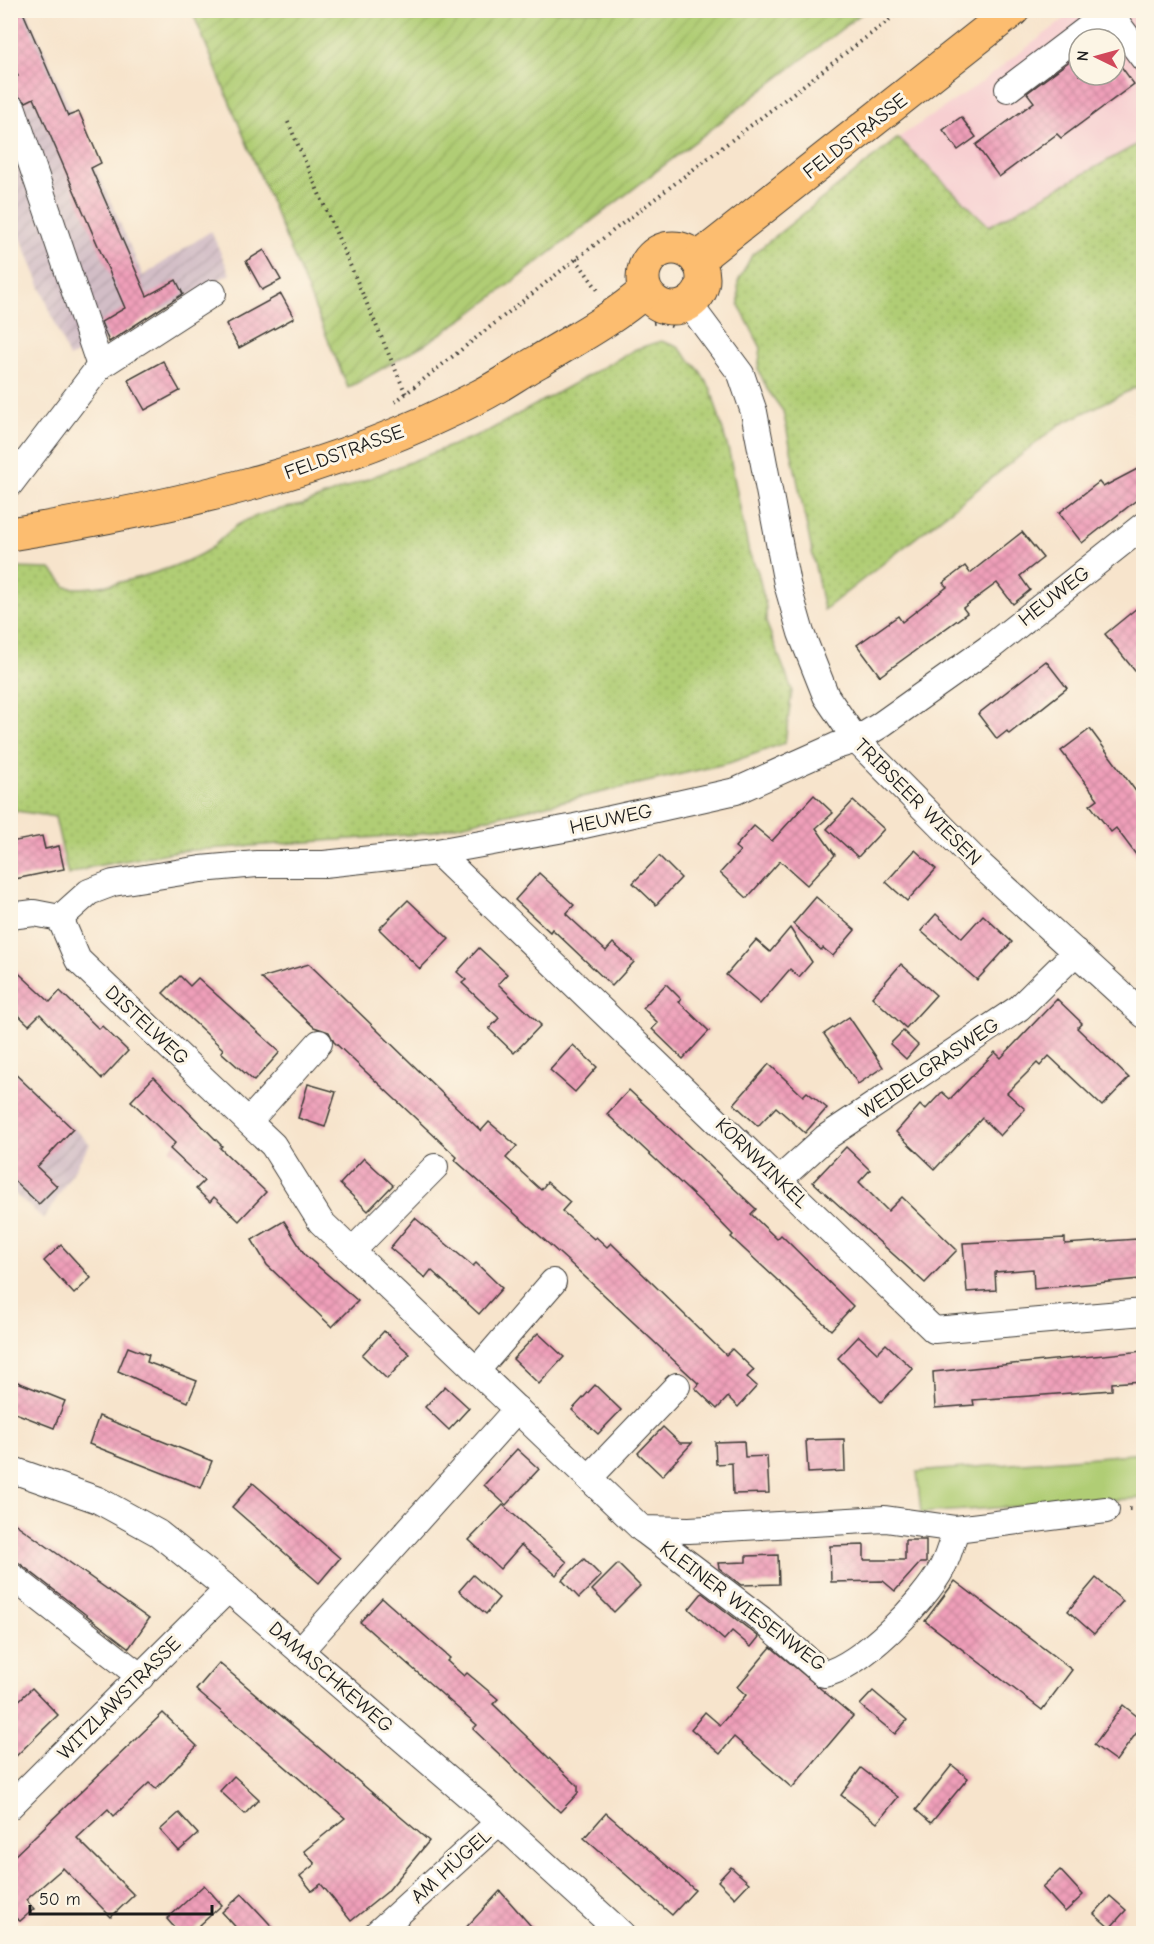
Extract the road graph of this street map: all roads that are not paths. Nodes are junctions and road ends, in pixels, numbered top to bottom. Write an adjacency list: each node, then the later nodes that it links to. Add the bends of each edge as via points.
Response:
1 (1013, 10): 6 (main road, FELDSTRASSE)
2 (1109, 11): 3 (street); 4 (street)
3 (1143, 59)
4 (1008, 89)
5 (13, 109): 10 (street)
6 (698, 262): 7 (main road, via 682,250 663,250 654,255 643,271); 9 (main road, via 701,289)
7 (645, 291): 9 (main road, via 659,305 669,308); 13 (main road, FELDSTRASSE, via 588,332 481,396 420,424 262,481 100,519)
8 (213, 293): 10 (street)
9 (689, 304): 14 (street, TRIBSEER WIESEN, via 741,374 754,412 775,531 801,633 826,696)
10 (100, 366): 11 (street)
11 (10, 484)
12 (1143, 525): 14 (street, HEUWEG, via 993,645)
13 (10, 534)
14 (856, 740): 15 (street, HEUWEG, via 736,791 575,827); 18 (street, TRIBSEER WIESEN, via 975,860)
15 (437, 852): 17 (street, HEUWEG, via 156,875 112,883 89,892); 23 (street, KORNWINKEL)
16 (10, 916): 17 (street)
17 (60, 918): 21 (street, DISTELWEG, via 78,960)
18 (1076, 952): 19 (street, TRIBSEER WIESEN); 23 (street, WEIDELGRASWEG, via 1019,1008 825,1138)
19 (1143, 1015)
20 (319, 1042): 21 (street)
21 (249, 1120): 24 (street, DISTELWEG, via 273,1145 321,1222)
22 (435, 1167): 24 (street)
23 (779, 1180): 26 (street, KORNWINKEL, via 934,1330)
24 (353, 1250): 27 (street, DISTELWEG)
25 (553, 1282): 27 (street)
26 (1143, 1312)
27 (477, 1370): 29 (street, DISTELWEG)
28 (677, 1386): 31 (street)
29 (516, 1409): 31 (street, KLEINER WIESENWEG); 37 (street)
30 (10, 1469): 36 (street, DAMASCHKEWEG, via 98,1500 158,1533)
31 (588, 1478): 33 (street, KLEINER WIESENWEG)
32 (1106, 1510): 34 (street, KLEINER WIESENWEG)
33 (642, 1529): 34 (street, KLEINER WIESENWEG, via 885,1519); 34 (street, KLEINER WIESENWEG, via 760,1618 824,1674 840,1671 877,1643 912,1606 942,1569)
34 (956, 1529)
35 (10, 1575): 38 (street)
36 (228, 1588): 37 (street, DAMASCHKEWEG); 38 (street, WITZLAWSTRASSE)
37 (300, 1651): 40 (street, DAMASCHKEWEG)
38 (141, 1677): 39 (street, WITZLAWSTRASSE)
39 (10, 1806)
40 (499, 1822): 41 (street, AM HÜGEL); 42 (street, DAMASCHKEWEG)
41 (376, 1934)
42 (622, 1934)

